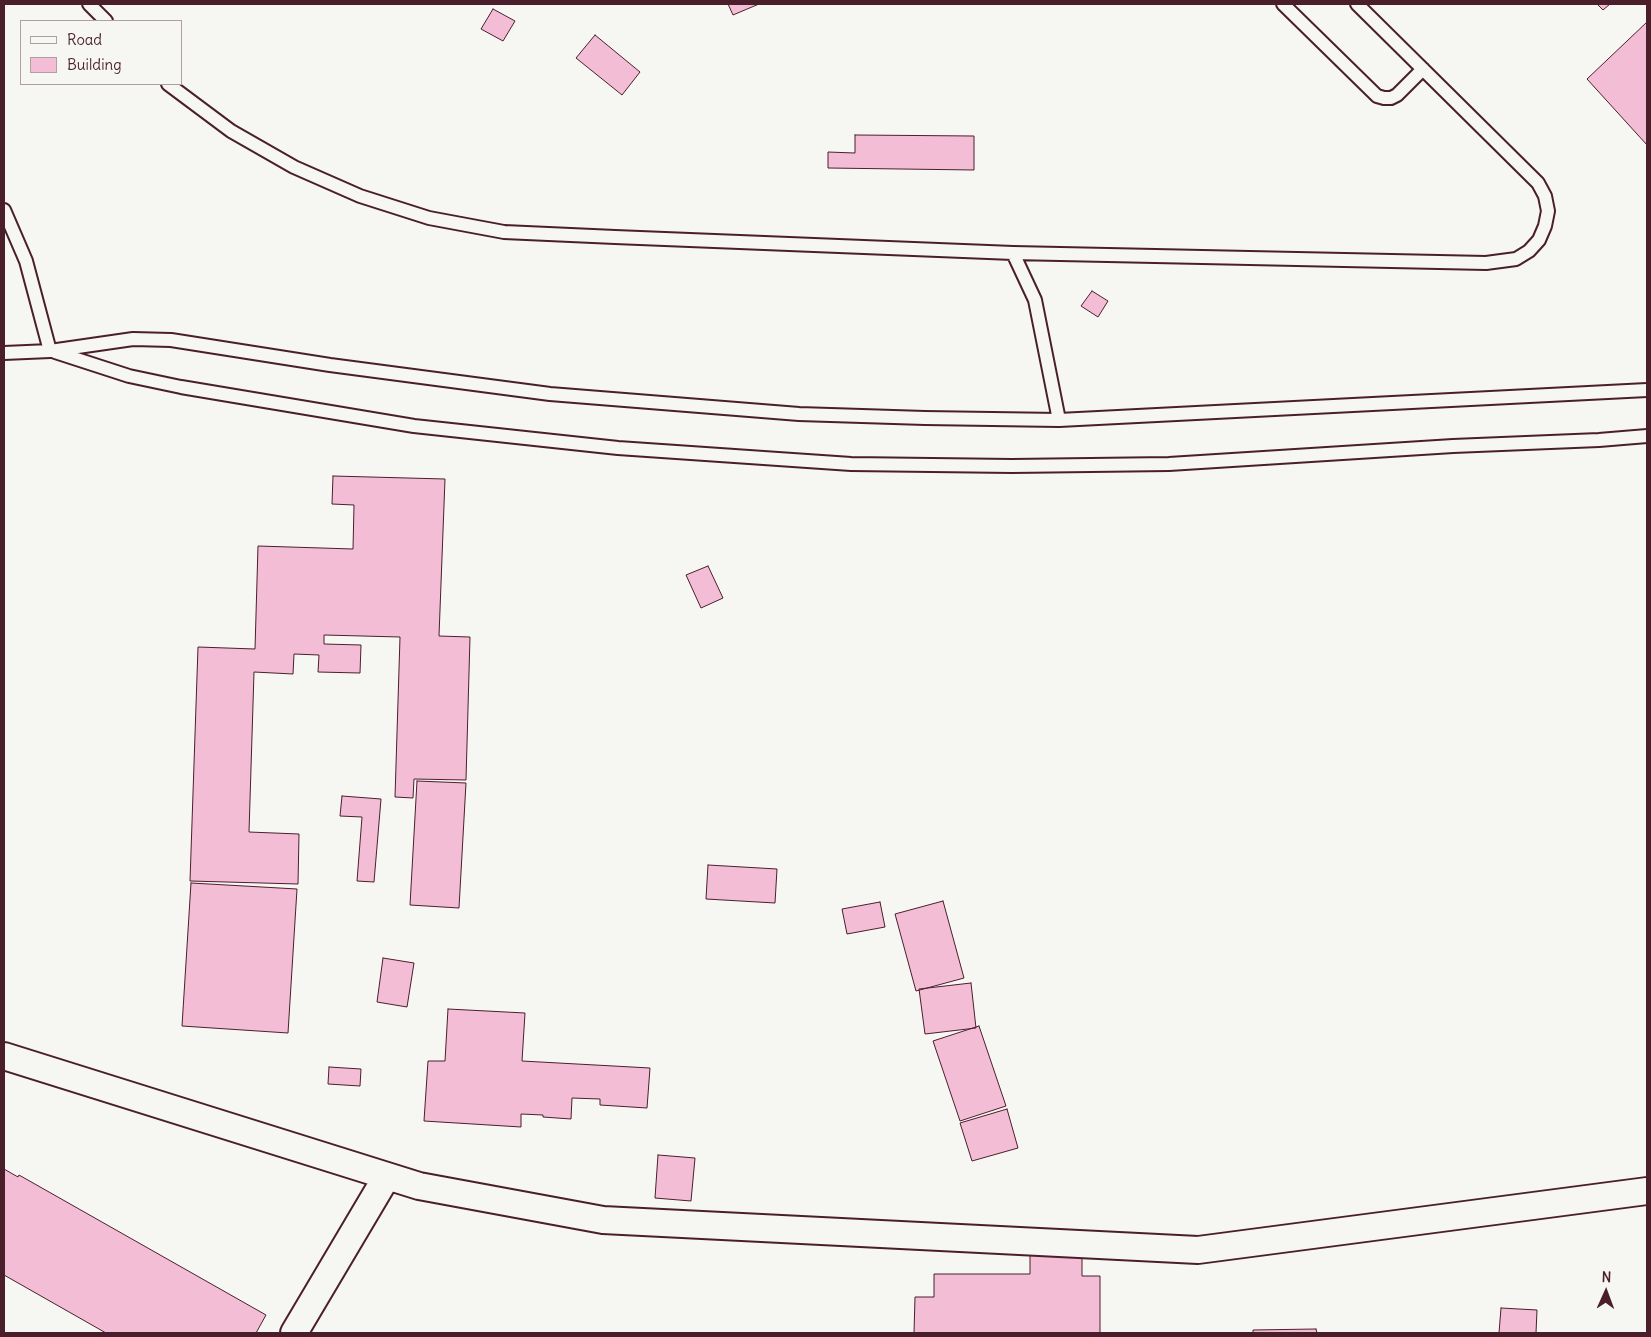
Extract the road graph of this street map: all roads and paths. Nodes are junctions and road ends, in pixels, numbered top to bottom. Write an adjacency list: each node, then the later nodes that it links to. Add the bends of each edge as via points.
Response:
1 (89, 4): 4 (lane)
2 (1283, 4): 5 (lane, via 1377,96 1391,98 1398,95)
3 (1357, 4): 5 (lane)
4 (105, 20)
5 (1424, 70): 8 (lane, via 1528,172 1545,196 1548,211 1540,240 1516,259 1486,263)
6 (169, 85): 8 (lane, via 231,131 294,167 360,196 430,218 504,232)
7 (4, 210): 9 (lane, via 26,261)
8 (1013, 253): 12 (lane, via 1035,300)
9 (50, 351): 10 (lane); 12 (lane, via 133,339 171,340 550,394 798,414); 13 (lane, via 129,376 181,387 414,426 618,448 851,464 1169,464)
10 (4, 353)
11 (1647, 390): 12 (lane)
12 (1059, 420)
13 (1647, 436)
14 (4, 1056): 15 (street)
15 (388, 1176): 16 (street, via 419,1186 603,1220 1198,1250); 17 (street)
16 (1647, 1191)
17 (294, 1333)

